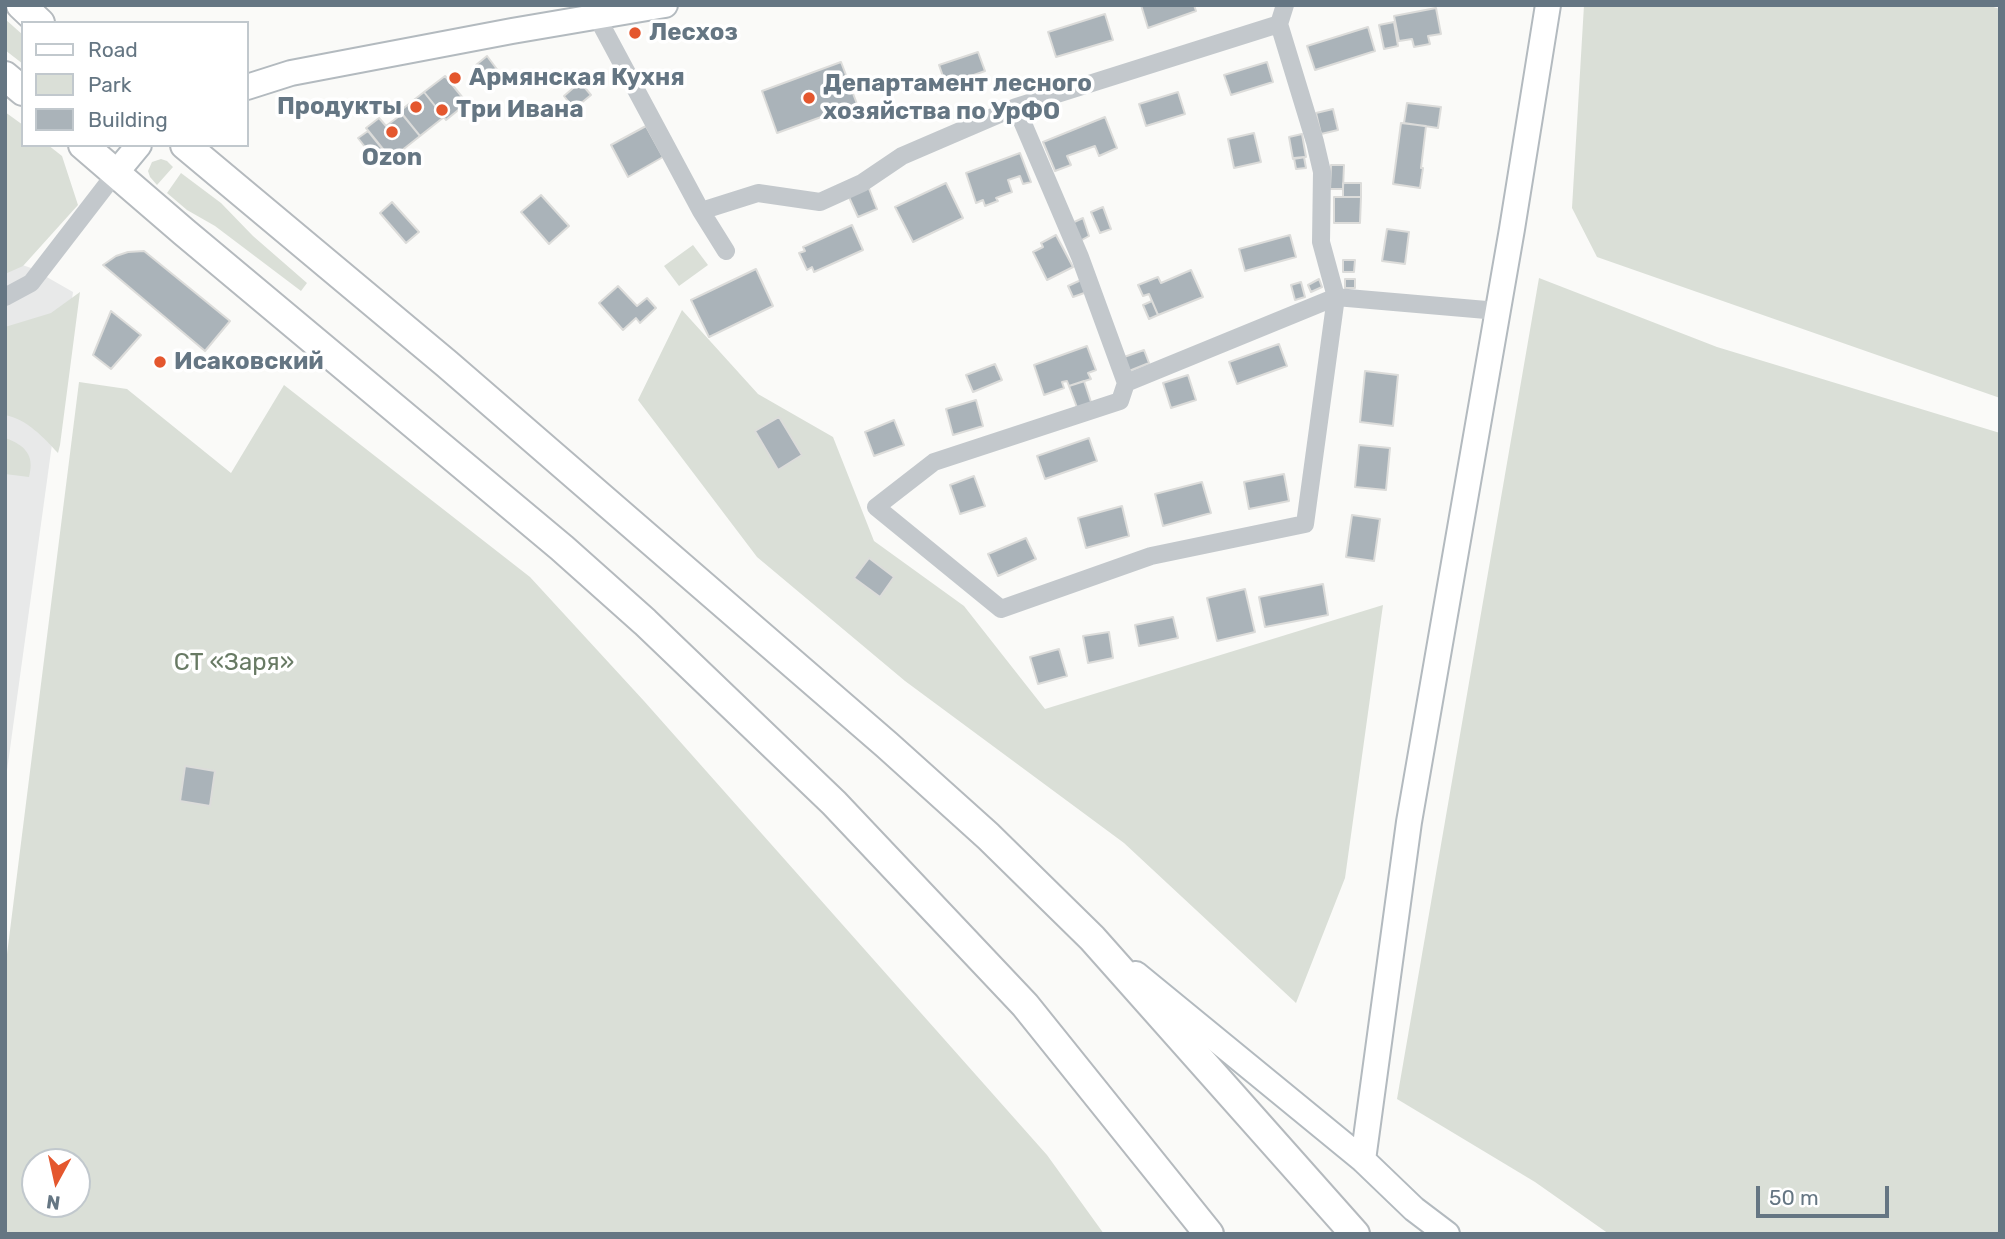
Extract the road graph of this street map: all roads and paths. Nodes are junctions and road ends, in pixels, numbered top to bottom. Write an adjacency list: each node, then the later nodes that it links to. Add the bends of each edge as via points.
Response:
1 (21, 5): 6 (main road)
2 (666, 5): 5 (street)
3 (1285, 5): 7 (street)
4 (1548, 5): 20 (street)
5 (597, 18): 9 (street, via 291,73); 16 (street)
6 (38, 21)
7 (1279, 24): 11 (street); 19 (street, via 1322,172 1321,242)
8 (5, 76): 10 (main road)
9 (248, 87)
10 (21, 89)
11 (1016, 107): 16 (street, via 902,156 862,183 820,202 758,193); 21 (street, via 1080,257)
12 (85, 147): 15 (main road)
13 (137, 147): 15 (street)
14 (187, 147): 22 (main road, via 447,364 887,745)
15 (115, 174): 18 (street, via 30,283); 24 (main road, via 562,548 834,803 1025,1005)
16 (701, 211): 17 (street)
17 (726, 251)
18 (5, 297)
19 (1336, 297): 20 (street); 21 (street); 21 (street, via 1305,524 1151,556 1001,609 876,507 934,462 1120,401)
20 (1498, 311): 23 (street, via 1409,822)
21 (1126, 383)
22 (1092, 938): 23 (street); 25 (main road)
23 (1363, 1160): 26 (street)
24 (1209, 1234)
25 (1355, 1234)
26 (1447, 1234)

